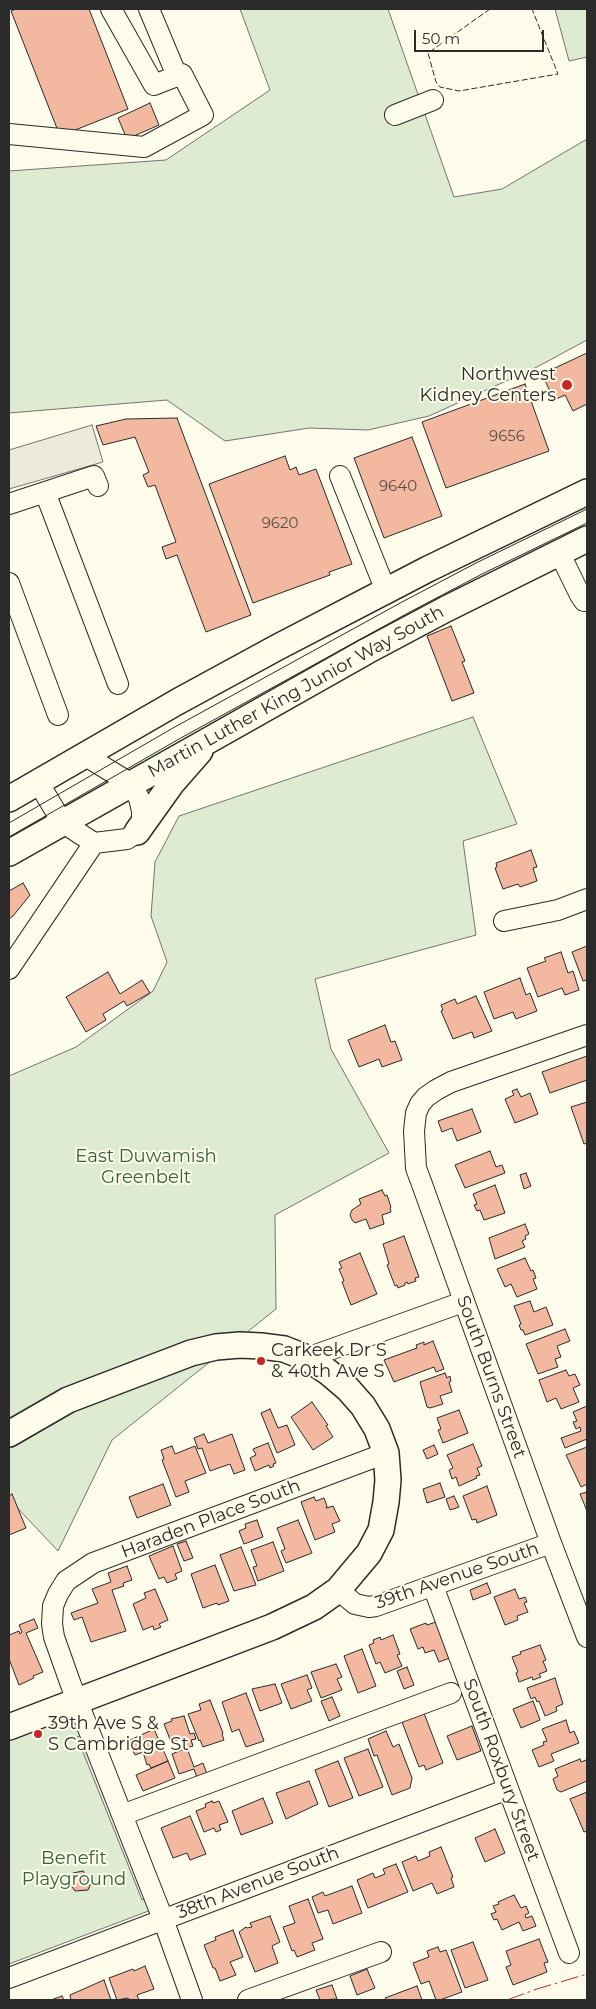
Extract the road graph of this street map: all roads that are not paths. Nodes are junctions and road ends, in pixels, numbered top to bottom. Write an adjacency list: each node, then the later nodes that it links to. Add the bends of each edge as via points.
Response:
1 (111, 9): 3 (street, via 154,85)
2 (149, 9): 3 (street)
3 (178, 76): 6 (street, via 182,74 203,115 144,147)
4 (433, 100): 5 (street)
5 (395, 115)
6 (9, 134)
7 (340, 476): 15 (street)
8 (98, 486): 9 (street, via 94,476)
9 (45, 492): 11 (street); 17 (street)
10 (587, 492): 15 (main road)
11 (9, 504)
12 (587, 538): 13 (main road, Martin Luther King Junior Way South)
13 (559, 552): 16 (street, via 580,595); 19 (main road, Martin Luther King Junior Way South, via 428,618)
14 (9, 583): 18 (street)
15 (386, 591): 20 (main road)
16 (587, 602)
17 (118, 684)
18 (58, 715)
19 (212, 738): 22 (main road, Martin Luther King Junior Way South); 25 (main road, via 172,783)
20 (84, 755): 21 (main road); 22 (street)
21 (38, 782): 23 (main road); 24 (street)
22 (130, 783): 24 (main road, Martin Luther King Junior Way South); 25 (street, via 142,811 142,822)
23 (9, 799)
24 (62, 822): 26 (street); 27 (main road, Martin Luther King Junior Way South)
25 (137, 832): 26 (street, via 127,838)
26 (94, 843): 30 (street)
27 (9, 853)
28 (587, 899): 29 (street, via 558,910)
29 (504, 922)
30 (9, 969)
31 (587, 1035): 32 (street, South Burns Street, via 451,1082 426,1097 416,1113 416,1168)
32 (463, 1302): 33 (street); 36 (street, South Burns Street)
33 (307, 1358): 34 (main road, via 284,1349 254,1345 216,1347 191,1353 68,1400); 35 (main road, via 328,1372 363,1406 377,1428)
34 (9, 1434)
35 (386, 1453): 38 (main road, via 386,1502 381,1530 369,1553); 41 (street, Haraden Place South, via 93,1563 66,1581 53,1606 52,1624)
36 (551, 1543): 37 (street, 39th Avenue South); 39 (street, South Burns Street)
37 (433, 1586): 38 (street, 39th Avenue South, via 369,1608 355,1604); 43 (street, South Roxbury Street)
38 (338, 1590): 41 (main road, via 294,1618)
39 (587, 1637)
40 (451, 1693): 44 (street)
41 (77, 1701): 42 (main road); 44 (street)
42 (9, 1727)
43 (508, 1789): 45 (street, 38th Avenue South); 47 (street, South Roxbury Street)
44 (122, 1814): 45 (street)
45 (163, 1919): 48 (street, 38th Avenue South); 49 (street)
46 (381, 1952): 50 (street)
47 (569, 1953)
48 (9, 1978)
49 (192, 2000)
50 (248, 2000)

